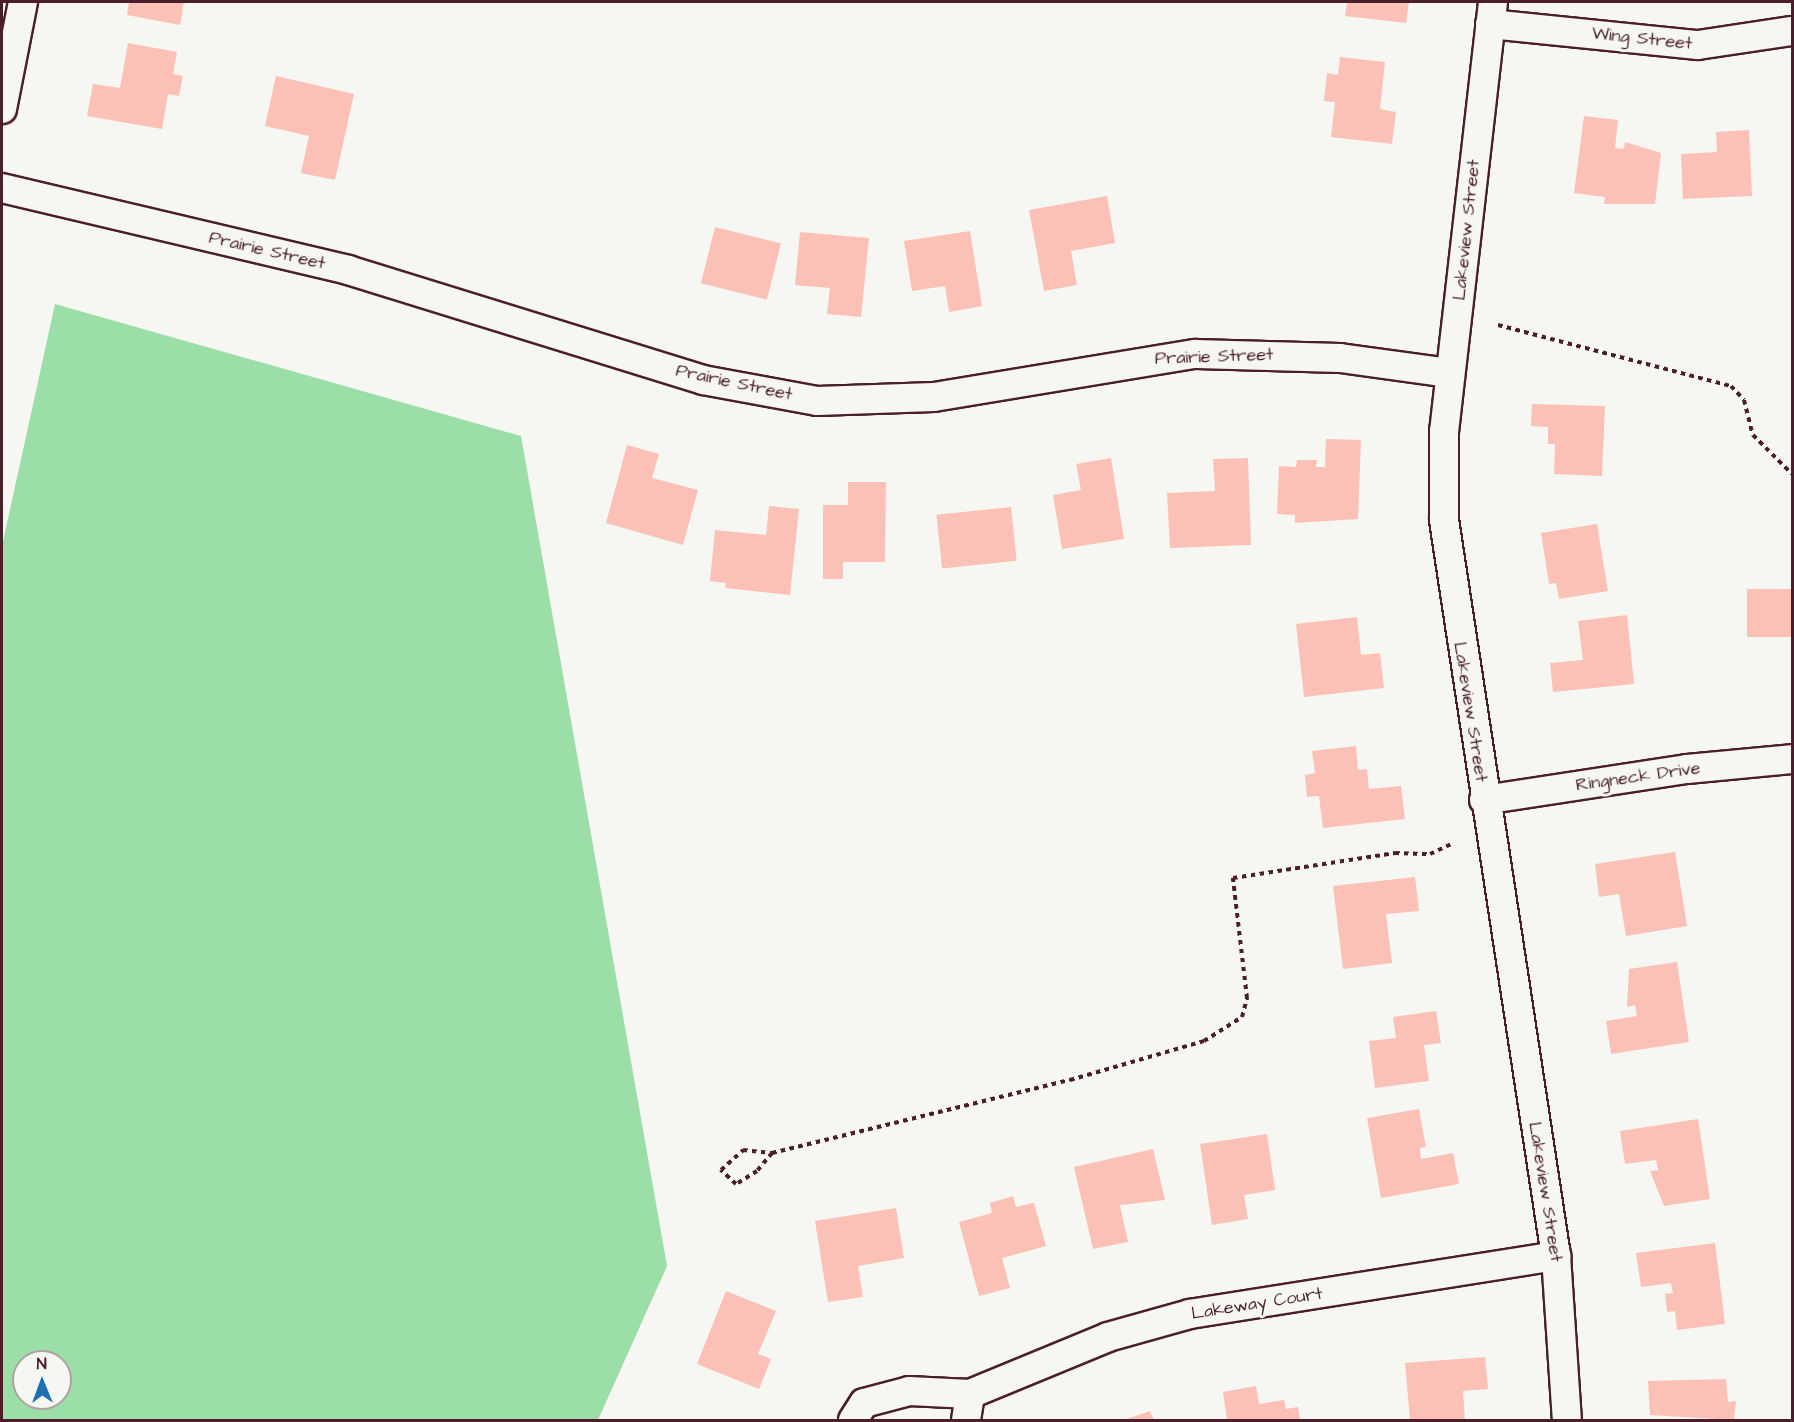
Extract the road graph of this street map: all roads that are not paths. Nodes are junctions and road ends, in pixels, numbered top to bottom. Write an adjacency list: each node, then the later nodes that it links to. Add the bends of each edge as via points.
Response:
1 (23, 2): 4 (street)
2 (1491, 13): 3 (street, Wing Street, via 1698,45); 6 (street, Lakeview Street)
3 (1792, 31)
4 (2, 109)
5 (2, 188): 6 (street, Prairie Street, via 348,270 703,380 817,400 934,397 1195,354 1328,357)
6 (1450, 373): 8 (street, Lakeview Street, via 1442,465 1445,548)
7 (1792, 759): 8 (street, Ringneck Drive, via 1687,769)
8 (1484, 800): 9 (street, Lakeview Street)
9 (1556, 1256): 10 (street, Lakeway Court, via 1190,1314 1108,1337); 12 (street, Lakeview Street)
10 (968, 1407): 11 (street, Lakeway Court, via 909,1391 864,1403)
11 (853, 1420)
12 (1567, 1420)

